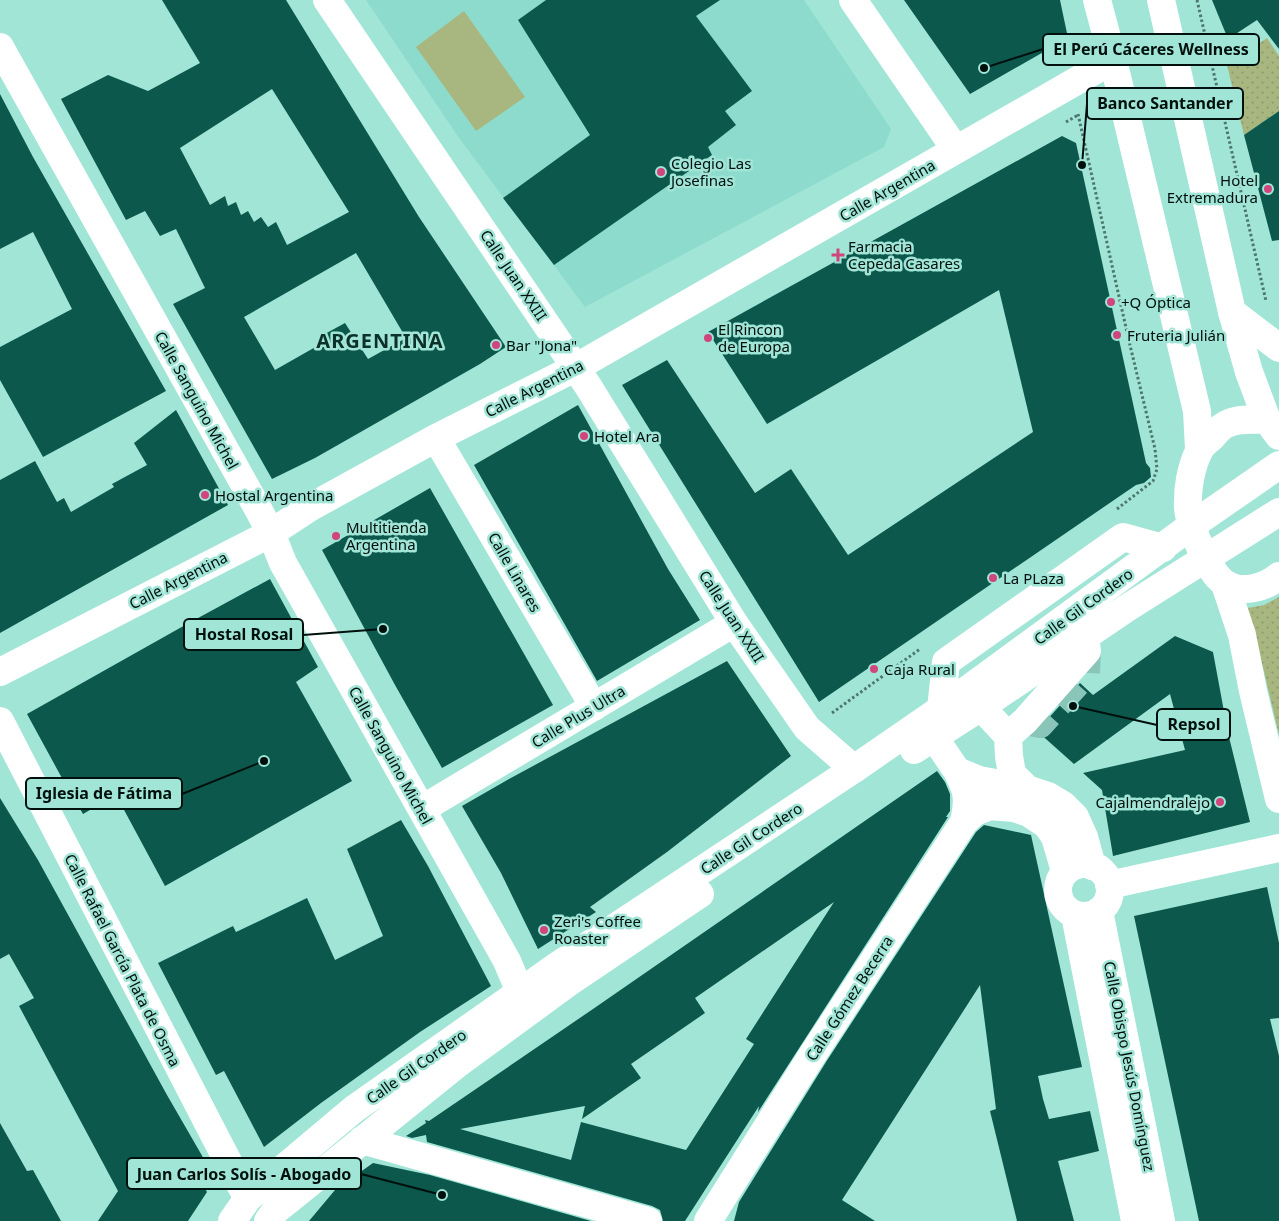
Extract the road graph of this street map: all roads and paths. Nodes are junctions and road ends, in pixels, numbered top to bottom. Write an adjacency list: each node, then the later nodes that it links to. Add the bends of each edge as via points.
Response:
1 (327, 0): 19 (street, Calle Juan XXIII)
2 (853, 0): 13 (street)
3 (1097, 0): 9 (street)
4 (1161, 0): 15 (street)
5 (1197, 0): 14 (path)
6 (1084, 34): 8 (path)
7 (0, 47): 27 (street, Calle Sanguino Michel)
8 (1066, 55)
9 (1113, 60): 13 (street, Calle Argentina); 16 (street)
10 (1077, 109): 11 (path)
11 (1078, 115): 12 (path); 17 (path)
12 (1061, 125)
13 (956, 150): 19 (street, Calle Argentina)
14 (1266, 301)
15 (1232, 312): 18 (street); 20 (street, via 1249,372)
16 (1177, 334): 17 (path); 22 (street, via 1197,411)
17 (1129, 341): 24 (path, via 1157,469 1153,481)
18 (1279, 348)
19 (575, 368): 21 (street, Calle Argentina); 32 (street, Calle Juan XXIII)
20 (1273, 428): 22 (street, via 1244,420 1228,423)
21 (436, 438): 27 (street, Calle Argentina, via 309,508); 36 (street, Calle Linares)
22 (1199, 450): 26 (street, via 1189,484)
23 (1279, 464): 26 (street, Calle Gil Cordero)
24 (1114, 512)
25 (1279, 512): 29 (street, Calle Gil Cordero)
26 (1191, 526): 28 (street, Calle Gil Cordero); 29 (street)
27 (271, 533): 35 (street, Calle Argentina); 46 (street, Calle Sanguino Michel, via 283,563)
28 (1163, 548): 39 (street, Calle Gil Cordero); 39 (street, via 1123,537 946,662)
29 (1206, 559): 31 (street); 33 (street, Calle Gil Cordero)
30 (1279, 576): 31 (street, via 1259,587 1241,590)
31 (1225, 584): 45 (street, via 1242,635)
32 (734, 623): 36 (street, Calle Plus Ultra); 40 (street, Calle Juan XXIII)
33 (1085, 636): 37 (street, Calle Gil Cordero); 41 (street, via 1086,651)
34 (922, 648): 40 (path)
35 (0, 672)
36 (594, 707): 46 (street, Calle Plus Ultra)
37 (981, 707): 39 (street, Calle Gil Cordero); 41 (street)
38 (0, 721): 54 (street, Calle Rafael García Plata de Osma)
39 (932, 724): 42 (street, Calle Gil Cordero); 43 (street); 53 (street, Calle Gil Cordero, via 568,983 456,1065)
40 (807, 728): 42 (street, Calle Juan XXIII)
41 (1008, 736): 44 (street, via 1012,774)
42 (854, 769): 52 (street, Calle Gil Cordero)
43 (957, 771): 44 (street, via 979,780); 47 (street, Calle Gómez Becerra, via 968,802)
44 (1027, 789): 50 (street, via 1063,804 1075,817)
45 (1279, 799)
46 (422, 808): 52 (street, Calle Sanguino Michel, via 507,961)
47 (964, 822): 49 (street, via 975,812 990,806 1029,813 1047,825 1055,837); 58 (street, Calle Gómez Becerra)
48 (1279, 848): 50 (street)
49 (1065, 871): 50 (street, via 1077,865); 51 (street, via 1058,888 1062,905 1068,911)
50 (1101, 876): 51 (street, via 1108,900)
51 (1087, 913): 59 (street, Calle Obispo Jesús Domínguez); 60 (street, Calle Obispo Jesús Domínguez)
52 (520, 992): 54 (street, Calle Gil Cordero, via 354,1109)
53 (362, 1140): 56 (street, Calle Gil Cordero, via 276,1210); 57 (street)
54 (248, 1198): 55 (street, Calle Gil Cordero)
55 (232, 1221)
56 (268, 1221)
57 (648, 1221)
58 (708, 1221)
59 (1135, 1221)
60 (1161, 1221)

